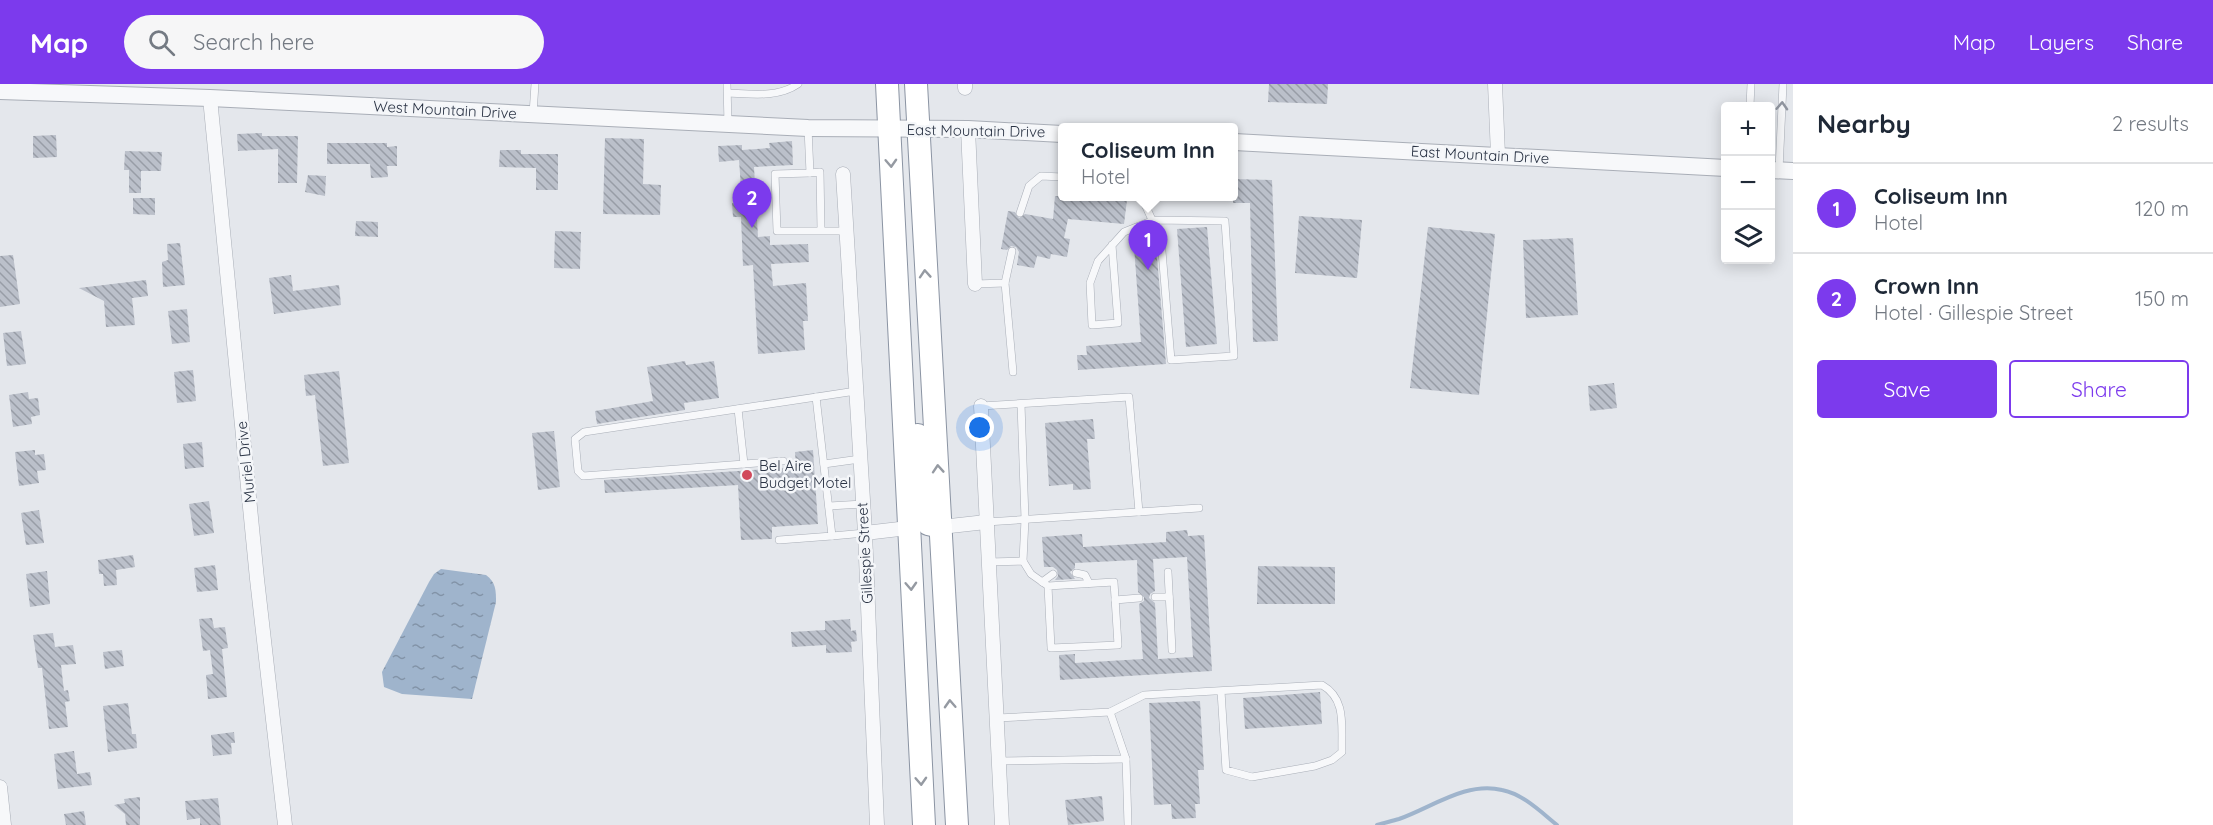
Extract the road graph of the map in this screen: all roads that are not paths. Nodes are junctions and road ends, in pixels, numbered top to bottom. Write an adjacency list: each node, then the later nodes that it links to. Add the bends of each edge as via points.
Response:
1 (534, 84): 16 (lane)
2 (728, 84): 13 (lane)
3 (798, 84): 13 (lane, via 776,94)
4 (887, 84): 21 (highway)
5 (916, 84): 19 (highway)
6 (1495, 84): 24 (street)
7 (1751, 84): 15 (lane)
8 (1783, 84): 26 (lane, one-way to 8)
9 (30, 88): 10 (street, West Mountain Drive); 12 (street, West Mountain Drive)
10 (56, 88): 11 (street, West Mountain Drive)
11 (88, 89): 14 (street, West Mountain Drive)
12 (0, 91)
13 (728, 93): 17 (lane)
14 (210, 98): 16 (street, West Mountain Drive); 80 (street, Muriel Drive)
15 (1750, 102)
16 (533, 114): 17 (street, West Mountain Drive)
17 (728, 124): 18 (street, West Mountain Drive)
18 (808, 128): 21 (street, West Mountain Drive); 27 (lane)
19 (917, 129): 20 (street, East Mountain Drive); 21 (street, East Mountain Drive); 56 (highway, one-way to 19)
20 (968, 129): 22 (street, East Mountain Drive); 39 (street)
21 (889, 130): 38 (highway, one-way to 38)
22 (1058, 134)
23 (1238, 142): 24 (street, East Mountain Drive)
24 (1498, 155): 25 (street, East Mountain Drive)
25 (1721, 168)
26 (1781, 170)
27 (810, 173): 33 (lane, via 820,172); 33 (lane, via 775,174 777,231)
28 (843, 174): 34 (street, Gillespie Street)
29 (1058, 177): 31 (lane, via 1041,176 1029,186)
30 (1144, 201): 32 (lane)
31 (1020, 213)
32 (1154, 220): 32 (lane, via 1225,221 1234,356 1171,360 1161,239); 35 (lane, via 1124,232)
33 (821, 230): 34 (lane)
34 (846, 231): 41 (street, Gillespie Street)
35 (1112, 245): 35 (lane, via 1098,261 1090,283 1092,325 1118,323)
36 (1012, 251): 37 (lane)
37 (1005, 283): 39 (lane); 40 (lane)
38 (897, 284): 56 (highway, via 912,369 924,518 928,524); 57 (highway)
39 (975, 284)
40 (1013, 372)
41 (856, 391): 42 (lane); 46 (street, Gillespie Street)
42 (816, 397): 45 (lane); 49 (lane)
43 (1021, 404): 44 (lane); 53 (lane, via 1129,396); 54 (lane)
44 (981, 406): 55 (street)
45 (738, 409): 48 (lane); 48 (lane, via 584,432 575,439 578,471 584,476)
46 (860, 459): 49 (lane); 50 (street, Gillespie Street)
47 (783, 461): 48 (lane)
48 (744, 464)
49 (824, 464): 51 (lane)
50 (863, 504): 51 (lane); 58 (street, Gillespie Street)
51 (829, 507): 59 (lane)
52 (1199, 508): 53 (lane)
53 (1138, 512): 54 (lane)
54 (1025, 519): 55 (lane); 61 (lane)
55 (986, 522): 56 (street); 62 (street)
56 (940, 527): 83 (highway, one-way to 56)
57 (908, 528): 58 (street); 82 (highway, one-way to 82)
58 (865, 533): 59 (lane); 81 (street, Gillespie Street)
59 (832, 536): 60 (lane)
60 (779, 540)
61 (1023, 561): 62 (lane); 67 (lane, via 1031,574)
62 (988, 562): 75 (street)
63 (1168, 572): 69 (lane)
64 (1076, 573): 66 (lane, via 1085,575)
65 (1053, 574): 67 (lane)
66 (1089, 583): 67 (lane); 71 (lane, via 1113,582)
67 (1045, 584): 71 (lane, via 1051,648 1118,645)
68 (1155, 597): 69 (lane)
69 (1169, 597): 72 (lane)
70 (1139, 598): 71 (lane)
71 (1115, 600)
72 (1172, 650)
73 (1221, 692): 73 (lane, via 1322,685 1338,698 1342,752 1332,760 1305,768 1252,777 1226,770); 74 (lane, via 1144,695)
74 (1110, 712): 75 (lane); 76 (lane)
75 (997, 718): 77 (street)
76 (1126, 759): 77 (lane); 85 (lane)
77 (1000, 761): 84 (street)
78 (0, 787): 79 (street)
79 (4, 825)
80 (285, 825)
81 (877, 825)
82 (924, 825)
83 (957, 825)
84 (1002, 825)
85 (1128, 825)

